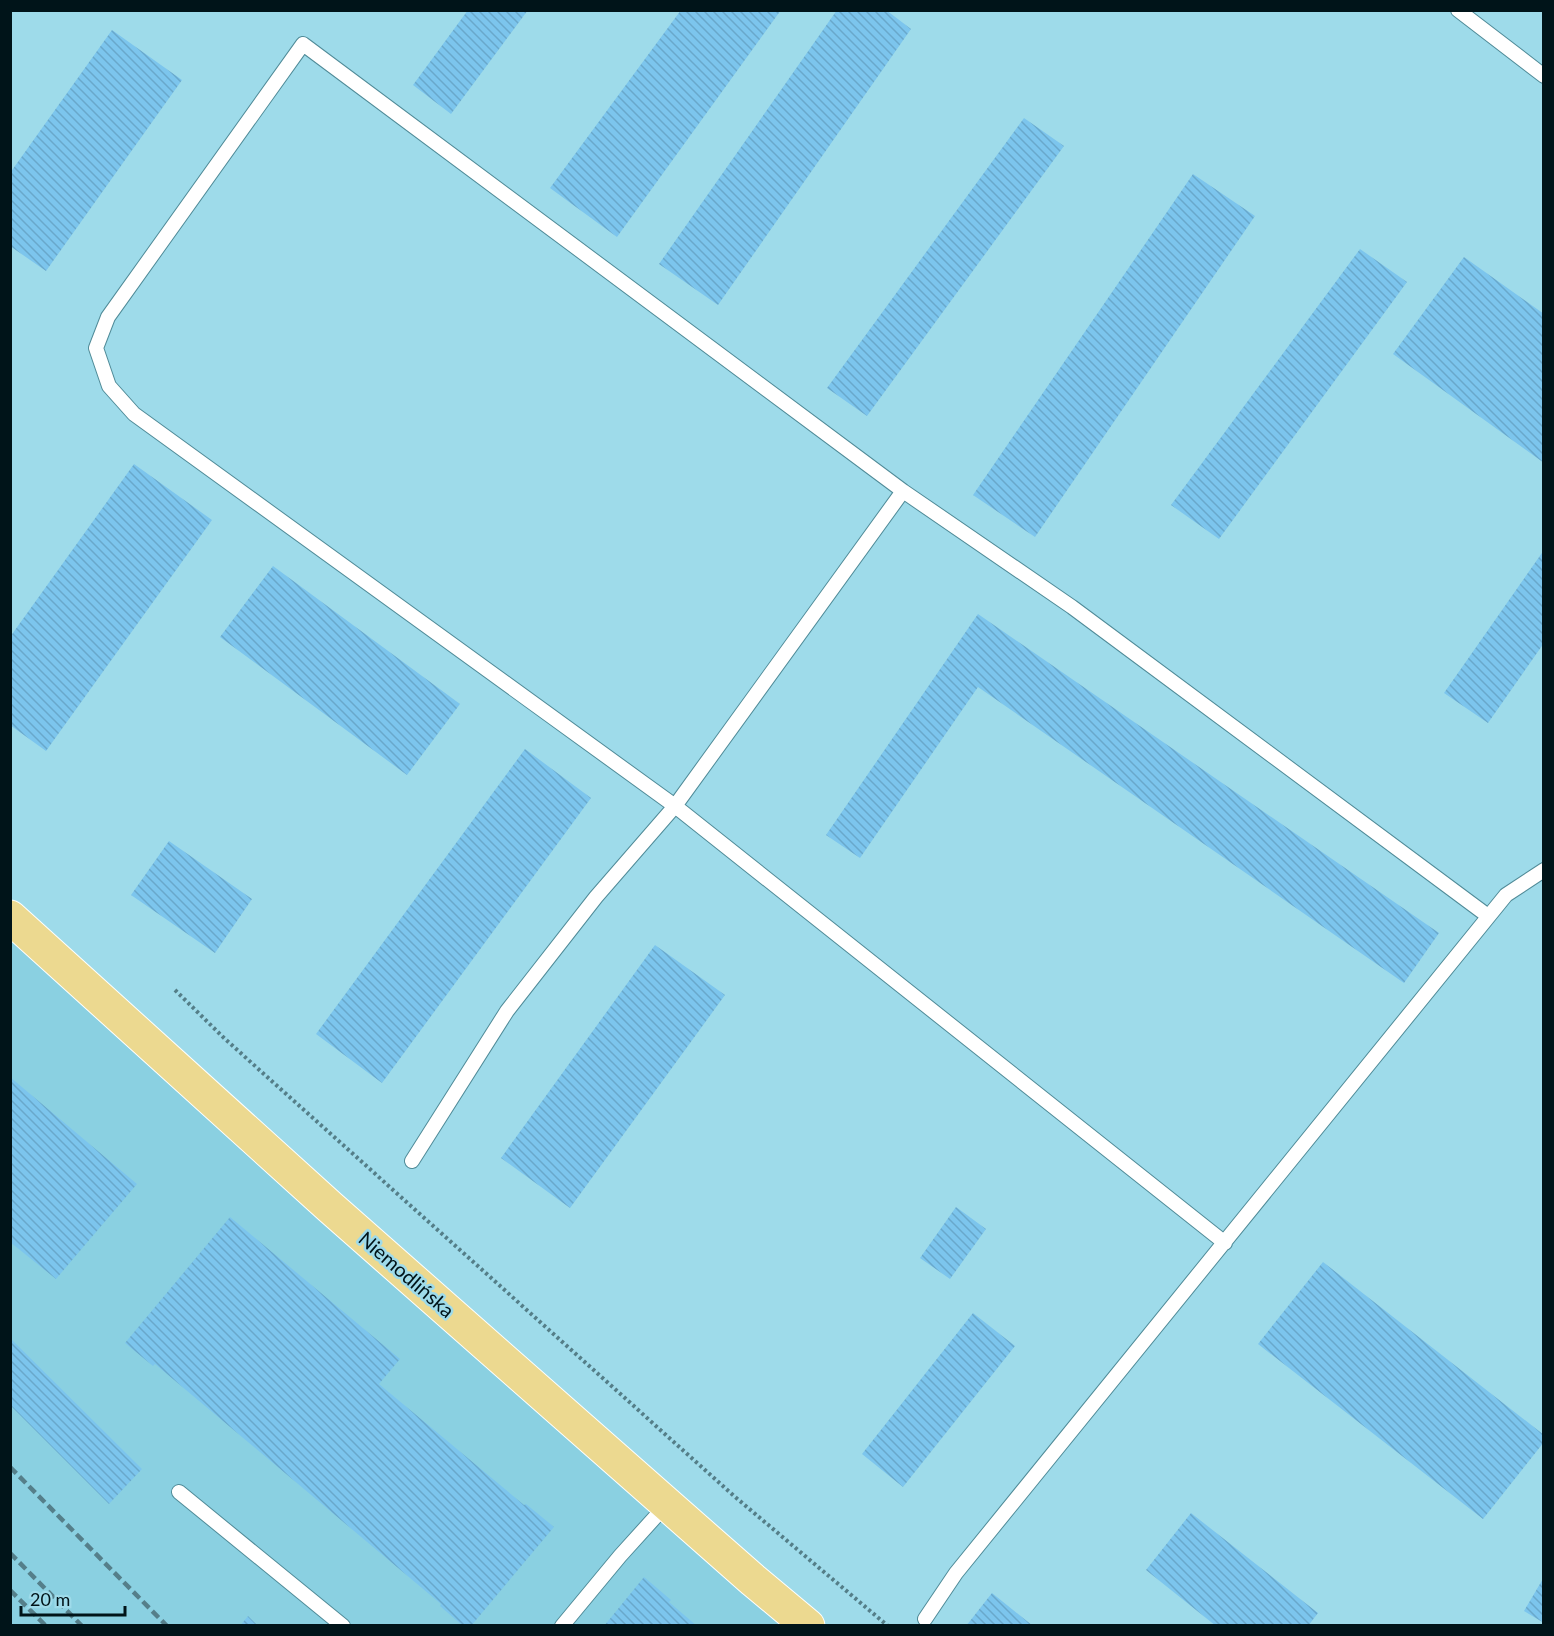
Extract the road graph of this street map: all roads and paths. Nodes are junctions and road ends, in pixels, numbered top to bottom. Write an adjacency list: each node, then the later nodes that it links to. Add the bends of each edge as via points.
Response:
1 (1458, 10): 2 (lane)
2 (1544, 76)
3 (903, 491): 4 (lane); 4 (lane, via 303,44 108,316 96,348 109,386 134,414); 6 (lane, via 1072,607)
4 (675, 806): 9 (lane, via 596,897 507,1011); 10 (lane)
5 (1544, 870): 6 (lane, via 1506,895)
6 (1488, 916): 10 (lane)
7 (10, 917): 12 (main road, Niemodlińska, via 330,1207)
8 (174, 990): 17 (path, via 734,1496)
9 (412, 1161)
10 (1225, 1243): 13 (lane, via 956,1573)
11 (179, 1492): 14 (lane)
12 (667, 1504): 15 (lane); 16 (main road, Niemodlińska)
13 (926, 1619)
14 (343, 1626)
15 (562, 1626)
16 (808, 1626)
17 (888, 1626)

